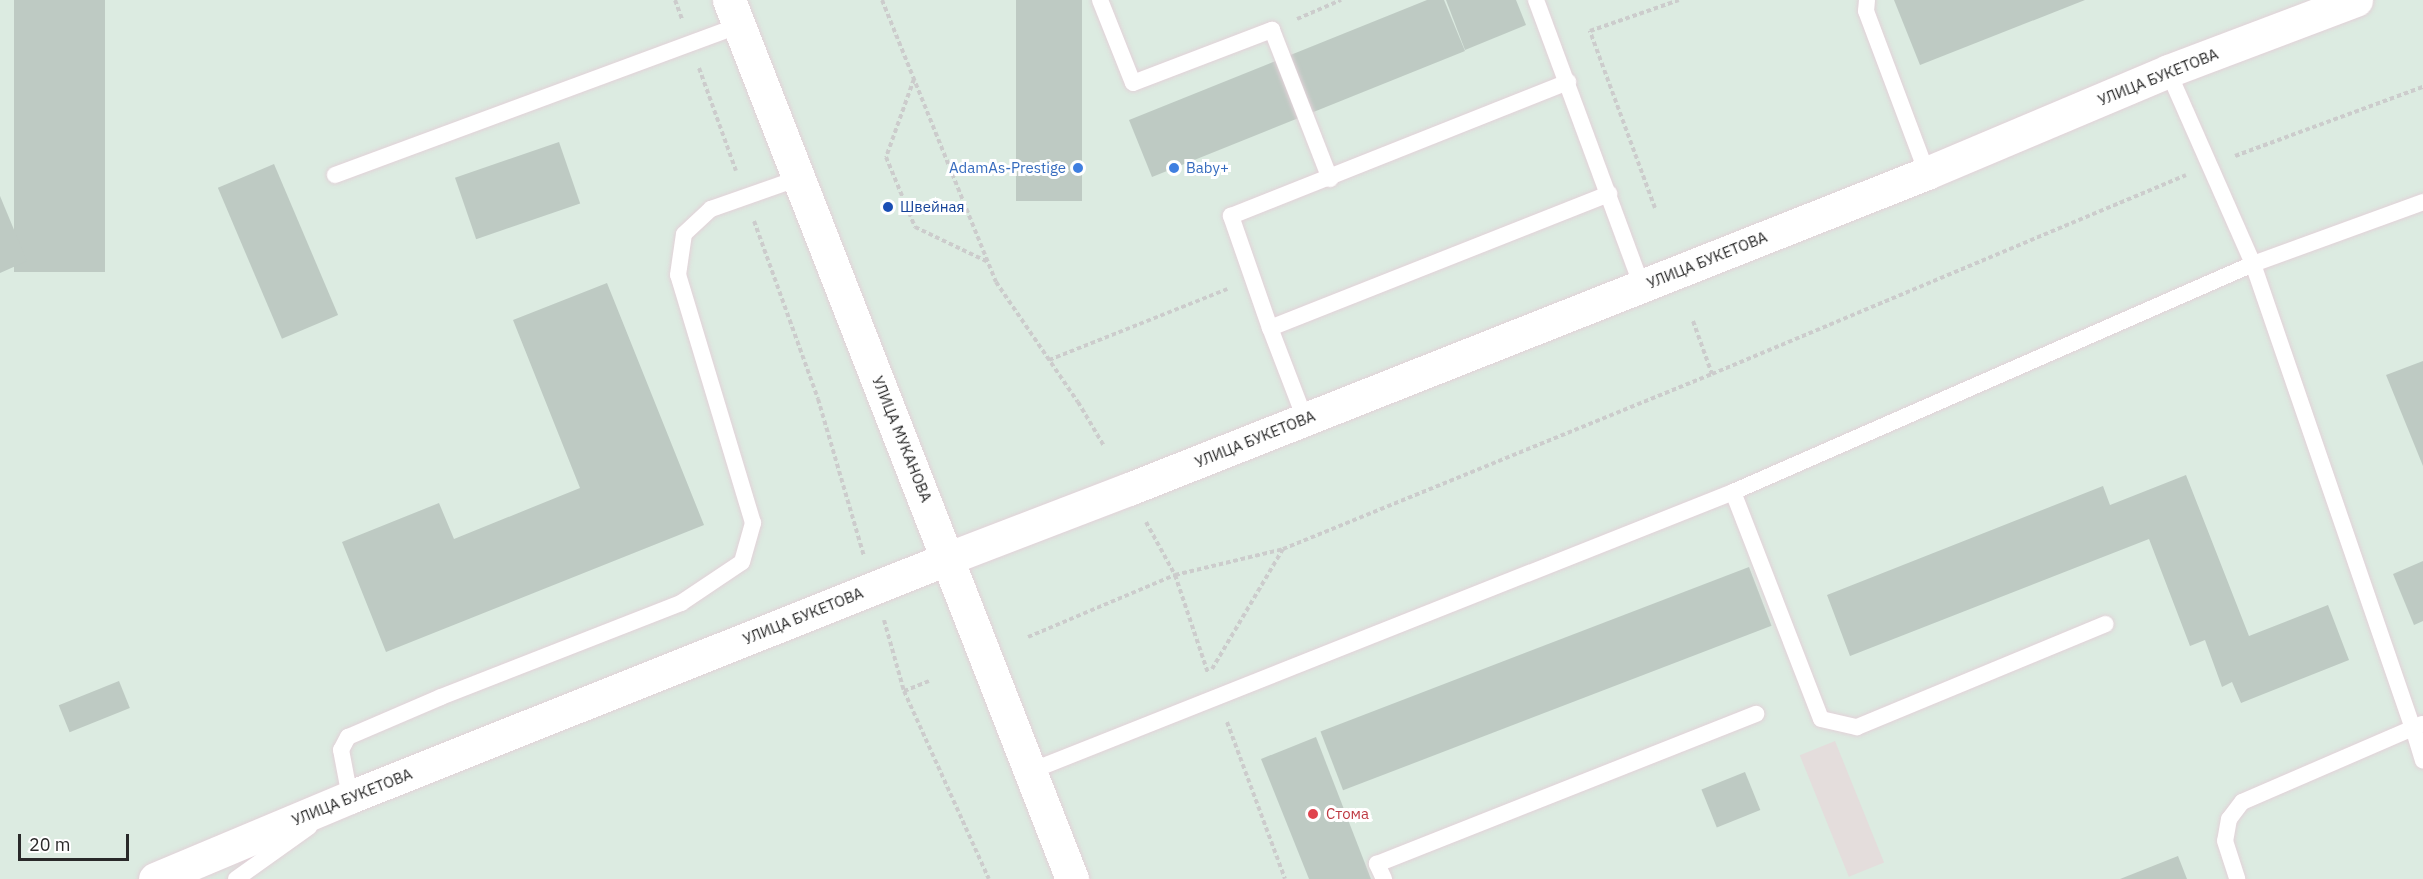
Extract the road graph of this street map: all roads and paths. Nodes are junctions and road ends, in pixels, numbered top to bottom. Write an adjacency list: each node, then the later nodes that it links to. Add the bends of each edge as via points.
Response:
1 (882, 0): 11 (path)
2 (1100, 0): 9 (lane, via 1133,83)
3 (1341, 0): 9 (path)
4 (1536, 0): 12 (lane)
5 (1679, 0): 21 (path, via 1590,31)
6 (1867, 0): 15 (lane, via 1866,10)
7 (2356, 0): 10 (street, УЛИЦА БУКЕТОВА)
8 (734, 13): 16 (lane); 17 (street, УЛИЦА МУКАНОВА)
9 (1272, 30): 18 (lane)
10 (2168, 71): 14 (lane); 15 (street, УЛИЦА БУКЕТОВА)
11 (914, 79): 22 (path); 22 (path, via 886,157 915,227)
12 (1568, 82): 18 (lane); 19 (lane)
13 (2423, 87): 14 (path)
14 (2209, 165): 23 (lane); 29 (path)
15 (1927, 173): 25 (street, УЛИЦА БУКЕТОВА)
16 (335, 175)
17 (799, 178): 36 (street, УЛИЦА МУКАНОВА); 49 (lane, via 711,209 684,234 678,275 753,523 742,562 681,603 348,737 341,750)
18 (1330, 179): 24 (lane, via 1231,216)
19 (1609, 194): 25 (lane); 27 (lane)
20 (2423, 202): 23 (lane)
21 (1655, 208)
22 (988, 262): 28 (path, via 996,282)
23 (2253, 264): 33 (lane); 46 (lane)
24 (1253, 279): 27 (lane); 28 (path)
25 (1642, 286): 31 (street, УЛИЦА БУКЕТОВА)
26 (1693, 321): 29 (path)
27 (1270, 328): 31 (lane)
28 (1049, 360): 32 (path)
29 (1712, 374): 35 (path)
30 (818, 399): 38 (path)
31 (1305, 419): 36 (street, УЛИЦА БУКЕТОВА)
32 (1104, 446)
33 (1733, 492): 39 (lane, via 1821,719 1857,727); 44 (lane)
34 (1146, 522): 37 (path)
35 (1283, 549): 37 (path); 41 (path)
36 (949, 558): 38 (street, УЛИЦА БУКЕТОВА); 48 (street, УЛИЦА МУКАНОВА)
37 (1175, 575): 40 (path); 41 (path)
38 (874, 588): 43 (path); 49 (street, УЛИЦА БУКЕТОВА)
39 (2106, 624)
40 (1028, 637)
41 (1209, 675): 44 (path)
42 (929, 681): 43 (path)
43 (904, 691): 52 (path)
44 (1219, 698): 48 (lane); 54 (path)
45 (1756, 714): 55 (lane, via 1377,864)
46 (2418, 726): 47 (lane); 56 (lane, via 2242,802 2229,819 2225,841)
47 (2423, 760)
48 (1030, 771): 53 (street, УЛИЦА МУКАНОВА)
49 (350, 797): 50 (street, УЛИЦА БУКЕТОВА); 51 (lane)
50 (155, 879)
51 (236, 879)
52 (989, 879)
53 (1072, 879)
54 (1285, 879)
55 (1384, 879)
56 (2237, 879)

